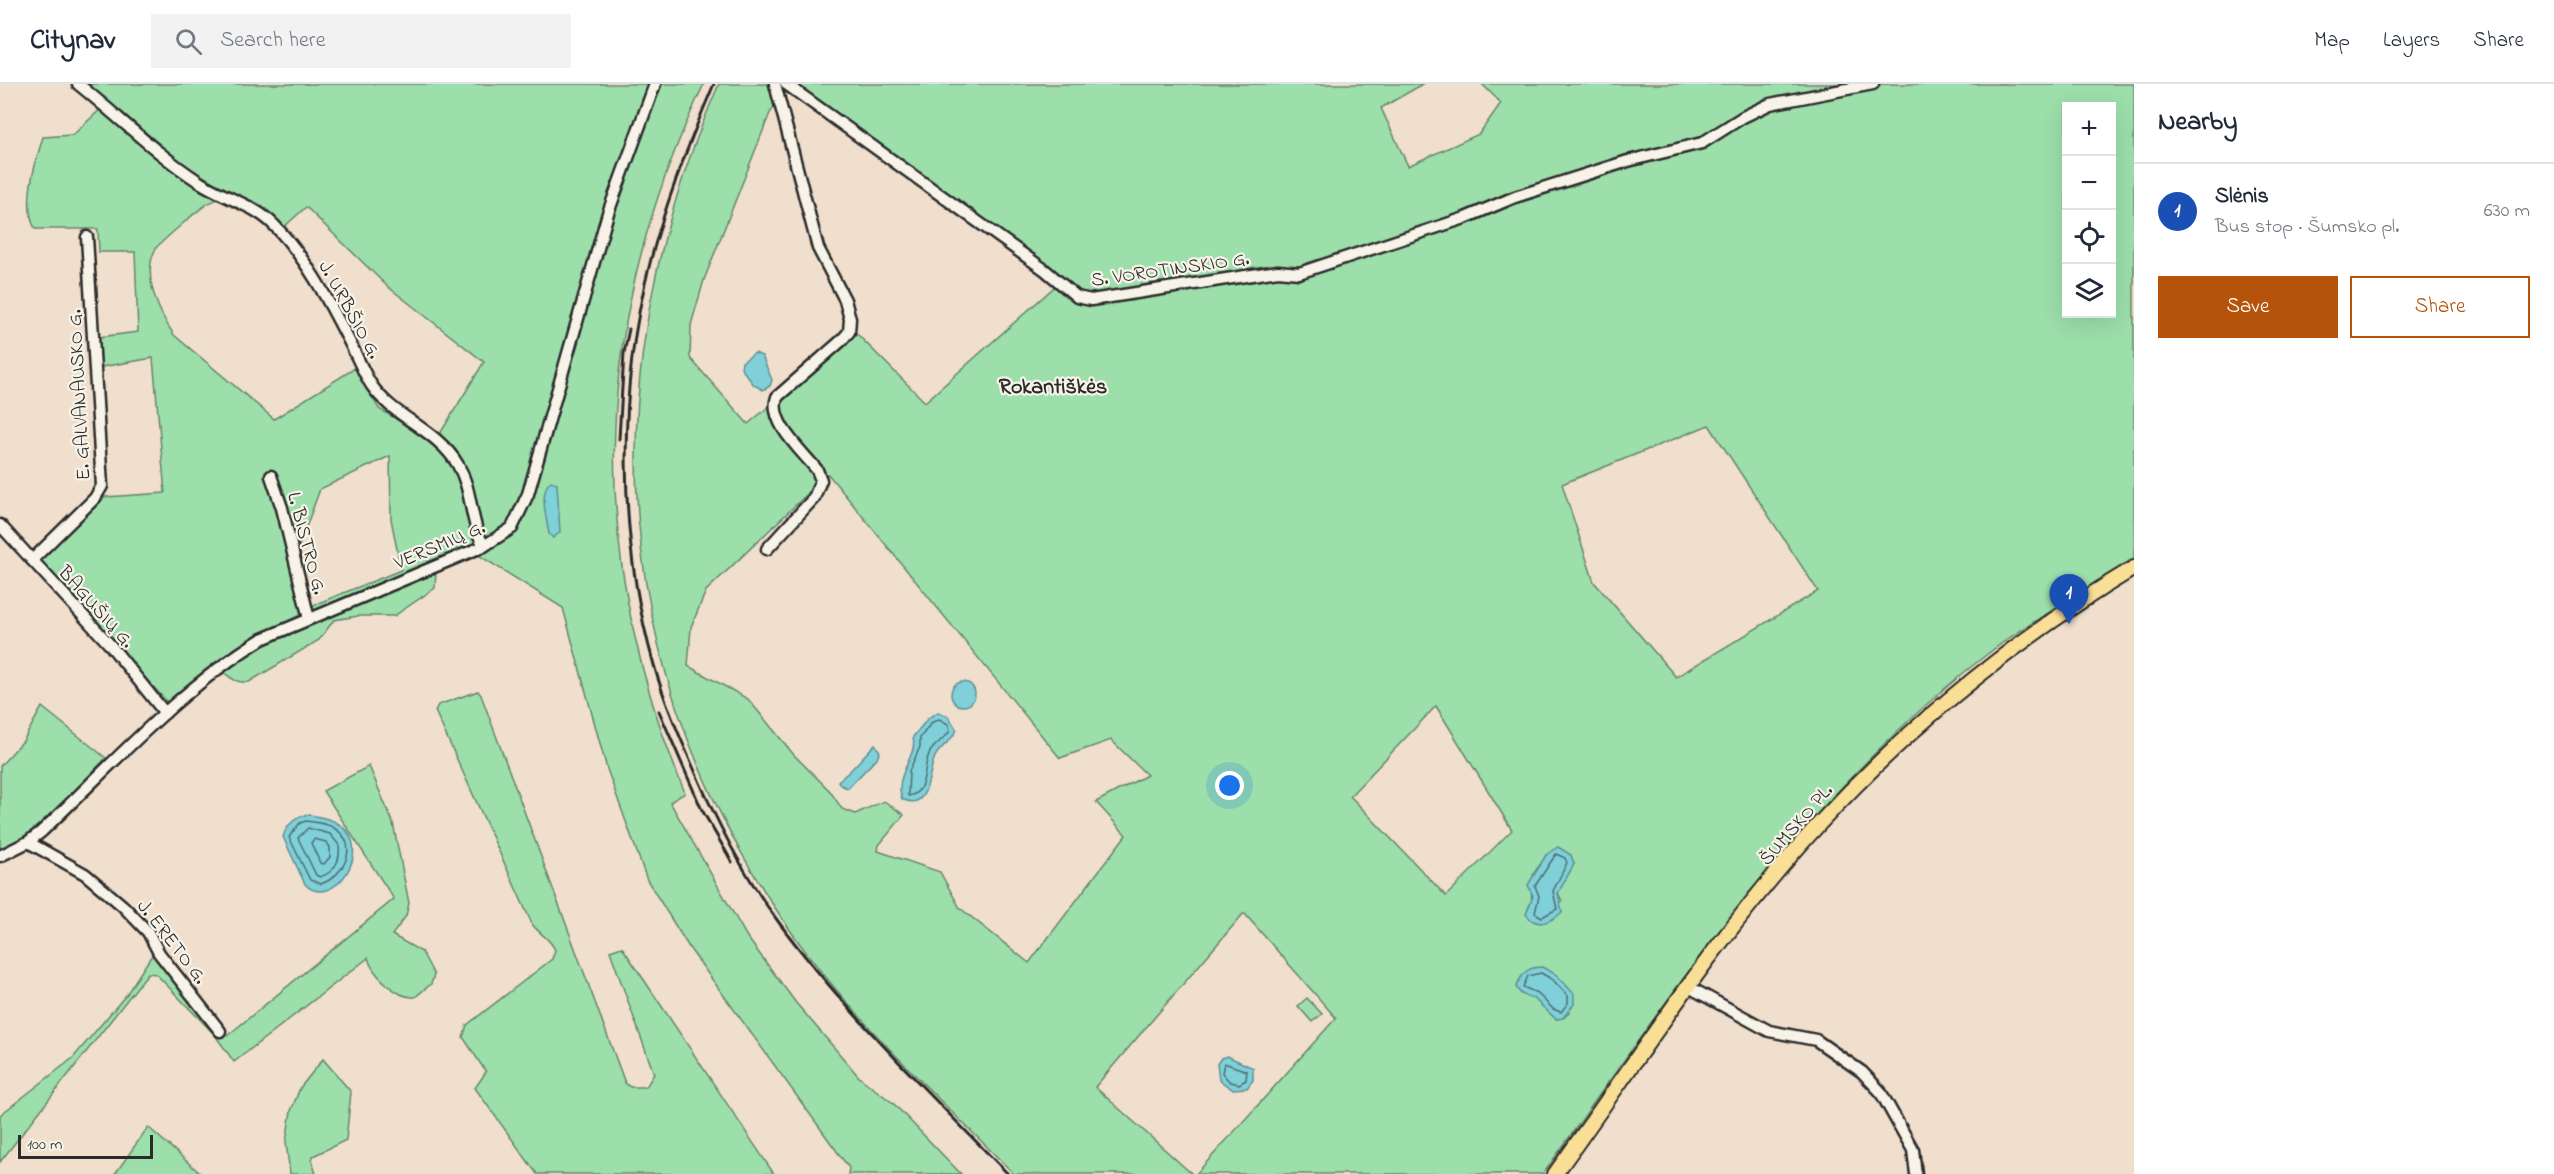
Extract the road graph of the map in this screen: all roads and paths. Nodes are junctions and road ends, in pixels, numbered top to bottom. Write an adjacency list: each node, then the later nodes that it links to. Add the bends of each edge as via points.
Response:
1 (78, 84): 9 (street, J. URBŠIO G., via 171,163 212,191 272,223 325,293 372,386 450,452 468,483 476,532)
2 (655, 84): 9 (street, VERSMIŲ G., via 608,213 520,515 504,535)
3 (775, 84): 10 (street, via 818,248 845,300 850,319 849,332 777,397 774,405 778,420 821,480 814,498)
4 (786, 84): 5 (street, S. VOROTINSKIO G., via 1077,297 1091,300 1278,271 1299,273 1465,218 1515,197 1701,143 1770,104)
5 (1874, 84)
6 (87, 237): 11 (street, E. GALVANAUSKO G., via 102,486 95,498)
7 (271, 476): 13 (street, L. BISTRO G.)
8 (0, 525): 11 (street, BAGUŠIŲ G.)
9 (484, 546): 13 (street, VERSMIŲ G.)
10 (767, 549)
11 (32, 560): 14 (street, BAGUŠIŲ G., via 111,646)
12 (2134, 568): 17 (main road, ŠUMSKO PL., via 2004,654 1896,746 1803,842)
13 (309, 619): 14 (street, VERSMIŲ G., via 262,639 229,659)
14 (165, 713): 15 (street, VERSMIŲ G.)
15 (28, 842): 16 (street, VERSMIŲ G.); 18 (street, J. ERETO G., via 85,874 123,906 148,932 159,953)
16 (0, 856)
17 (1689, 987): 19 (main road, ŠUMSKO PL.); 20 (street, via 1762,1028 1816,1040 1862,1072 1880,1090 1913,1150)
18 (220, 1031)
19 (1555, 1174)
20 (1916, 1174)

